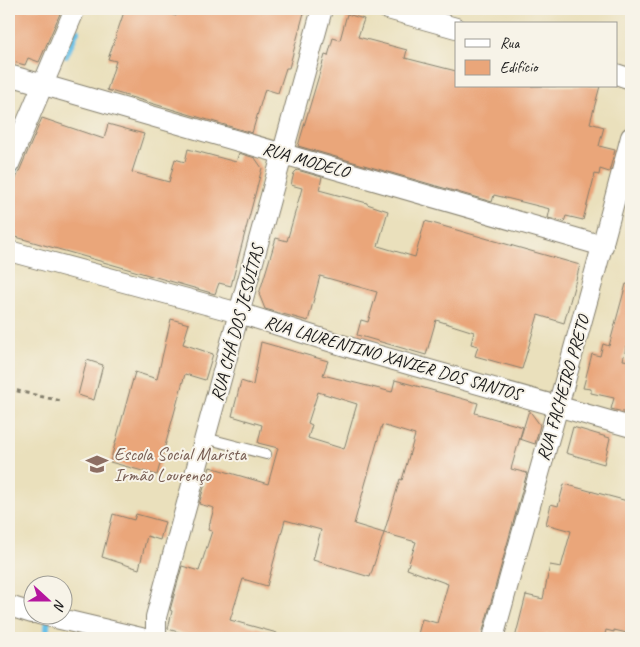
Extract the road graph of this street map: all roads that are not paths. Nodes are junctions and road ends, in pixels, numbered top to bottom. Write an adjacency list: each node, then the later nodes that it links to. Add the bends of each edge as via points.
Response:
1 (75, 9): 8 (street)
2 (322, 9): 10 (street, RUA CHÁ DOS JESUÍTAS)
3 (388, 9): 4 (street)
4 (455, 28)
5 (9, 75): 8 (street, RUA MODELO)
6 (618, 75): 7 (street)
7 (631, 79)
8 (42, 85): 10 (street, RUA MODELO); 11 (street)
9 (631, 137): 12 (street, RUA FACHEIRO PRETO)
10 (283, 154): 12 (street, RUA MODELO); 14 (street, RUA CHÁ DOS JESUÍTAS)
11 (9, 164)
12 (603, 246): 15 (street, RUA FACHEIRO PRETO)
13 (9, 250): 14 (street, RUA LAURENTINO XAVIER DOS SANTOS)
14 (239, 313): 15 (street, RUA LAURENTINO XAVIER DOS SANTOS); 17 (street, RUA CHÁ DOS JESUÍTAS)
15 (557, 406): 16 (street, RUA LAURENTINO XAVIER DOS SANTOS); 24 (street, RUA FACHEIRO PRETO)
16 (631, 427)
17 (205, 438): 18 (lane); 23 (street, RUA CHÁ DOS JESUÍTAS, via 156,617)
18 (266, 454)
19 (9, 606): 20 (street)
20 (22, 610)
21 (72, 622): 22 (street)
22 (141, 638)
23 (156, 638)
24 (493, 638)

